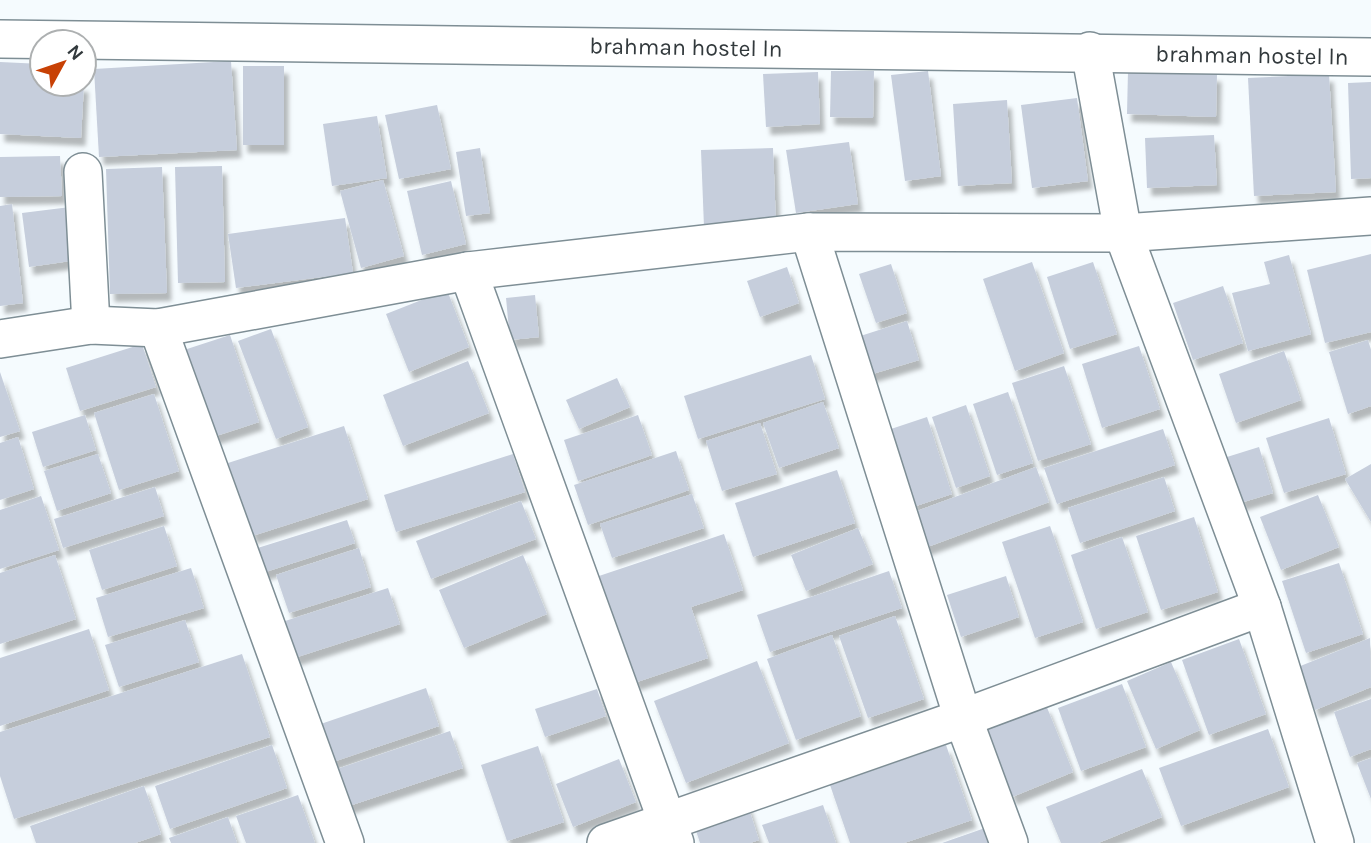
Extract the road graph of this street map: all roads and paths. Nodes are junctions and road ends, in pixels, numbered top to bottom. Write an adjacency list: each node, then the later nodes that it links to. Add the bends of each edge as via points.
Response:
1 (0, 39): 2 (street, brahman hostel ln)
2 (1090, 51): 3 (street, brahman hostel ln); 7 (street)
3 (1371, 57)
4 (83, 172): 9 (street)
5 (1371, 216): 7 (street)
6 (809, 232): 7 (street); 8 (street); 13 (street)
7 (1123, 233): 12 (street)
8 (468, 271): 10 (street); 14 (street)
9 (91, 325): 10 (street); 11 (street)
10 (158, 328): 15 (street)
11 (0, 339)
12 (1262, 607): 13 (street); 18 (street)
13 (963, 718): 14 (street); 17 (street)
14 (672, 833): 16 (street)
15 (345, 843)
16 (606, 843)
17 (1009, 843)
18 (1335, 843)

